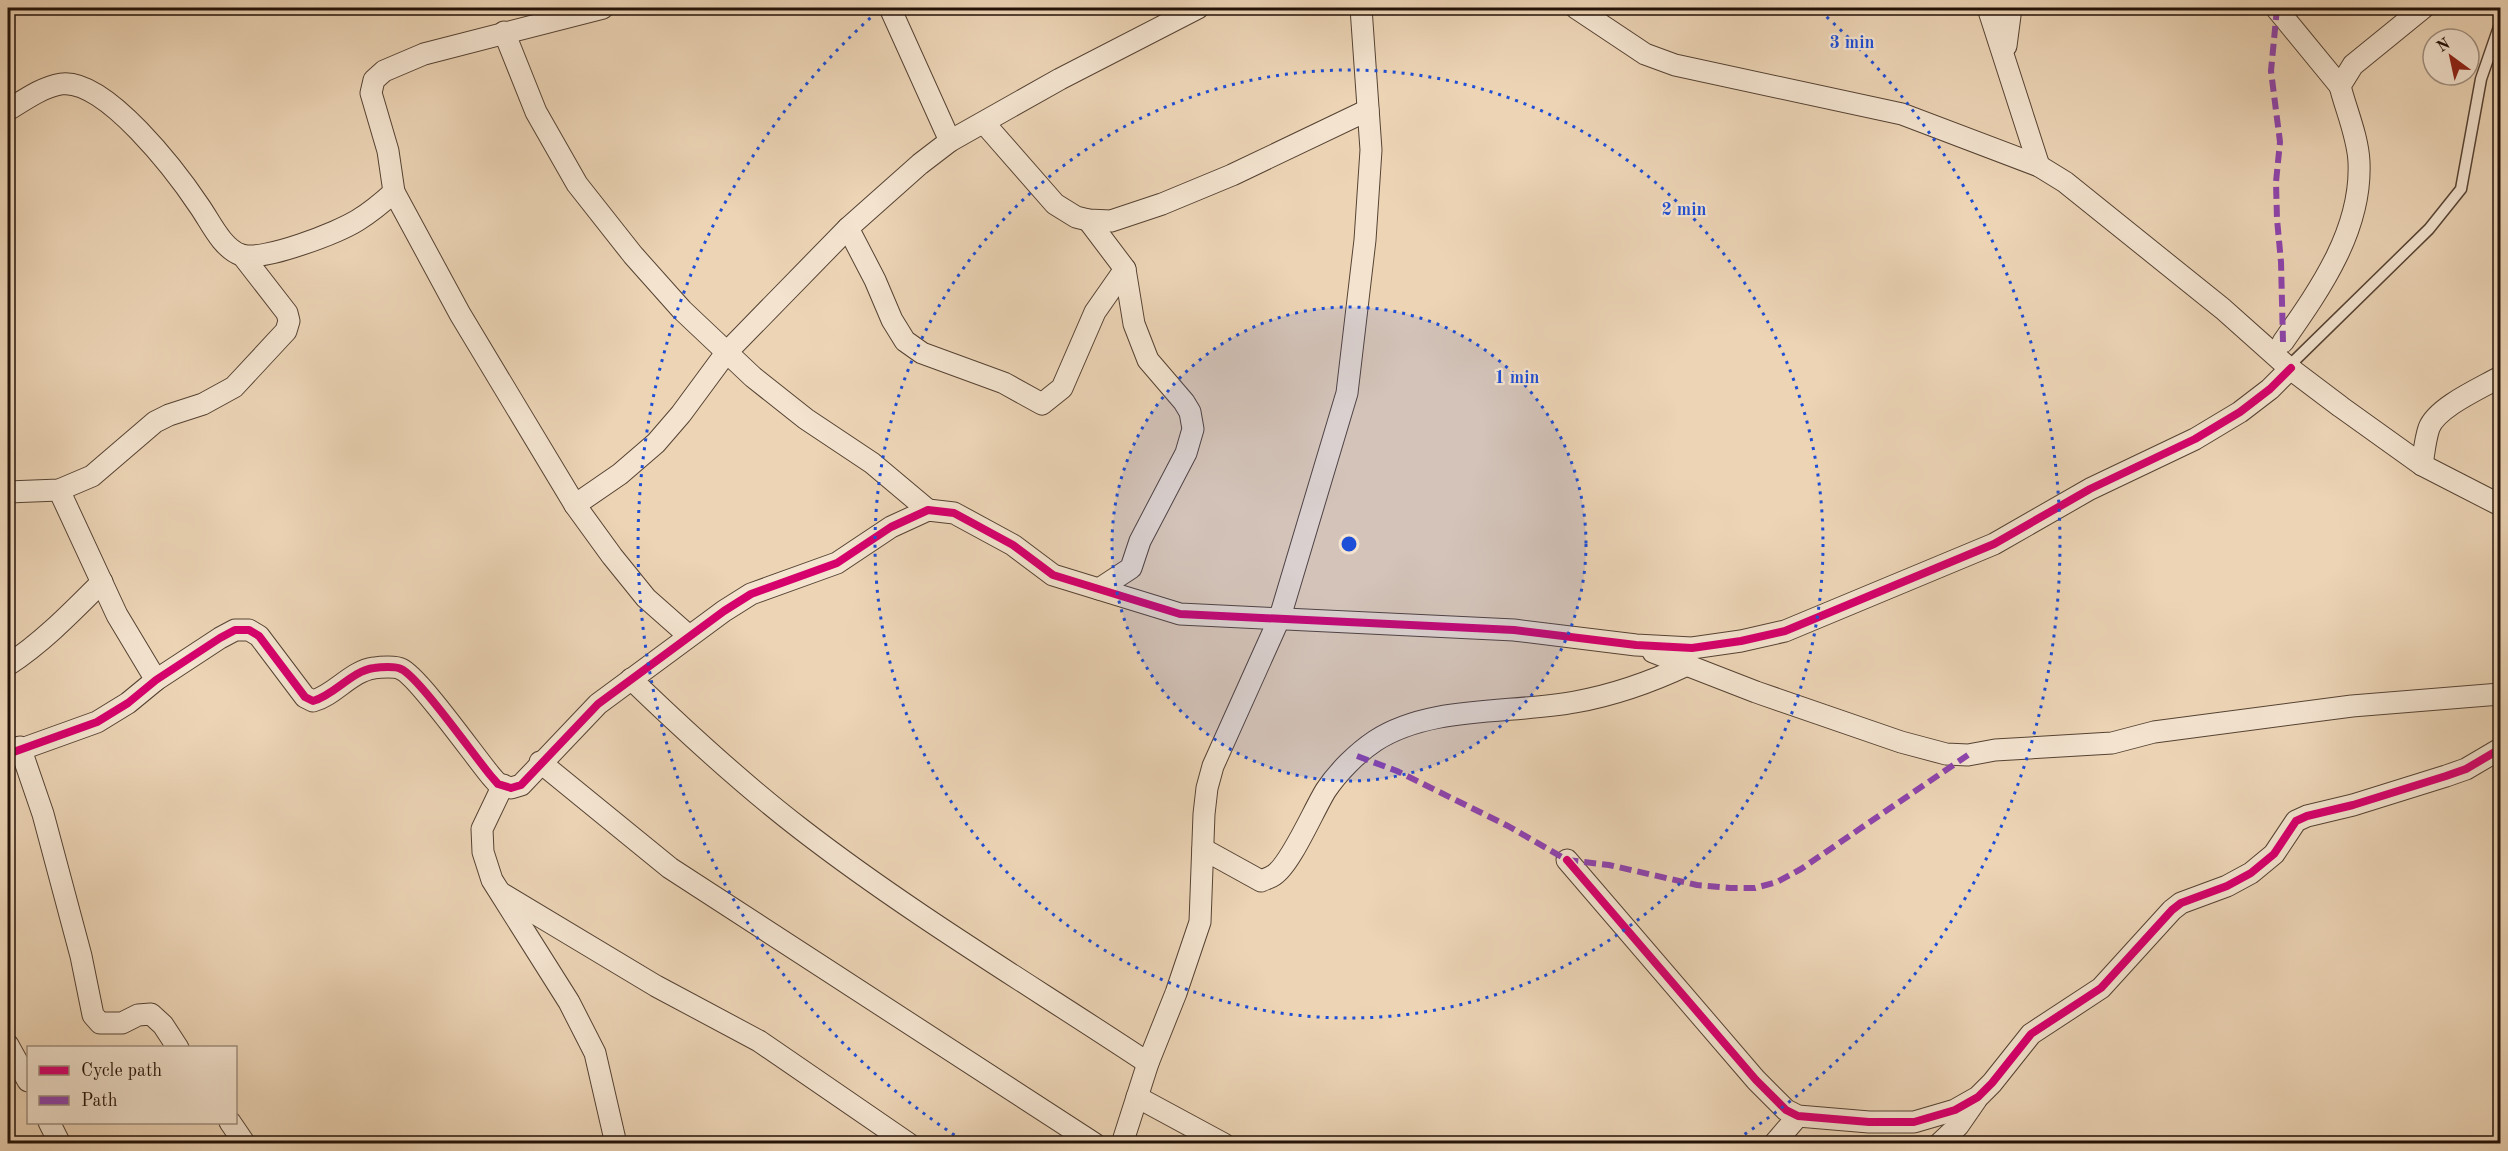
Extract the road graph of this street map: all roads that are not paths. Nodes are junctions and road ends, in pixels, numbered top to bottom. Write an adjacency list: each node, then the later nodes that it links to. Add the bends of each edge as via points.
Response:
1 (603, 8): 11 (street)
2 (890, 8): 17 (street)
3 (1198, 8): 16 (street)
4 (1360, 8): 15 (street)
5 (1576, 8): 18 (street, via 1646,54 1675,65 1902,114)
6 (1988, 8): 12 (street)
7 (2011, 8): 12 (street)
8 (2276, 8): 13 (street)
9 (2423, 8): 13 (street, via 2352,65)
10 (2500, 24): 26 (lane, via 2481,79 2461,189 2429,230)
11 (504, 32): 19 (street, via 424,54 384,71 374,80 371,93 388,151); 25 (street, via 536,112 577,184 633,255)
12 (2005, 58): 18 (street)
13 (2340, 86): 24 (street, via 2359,161 2349,227 2334,264)
14 (8, 110): 22 (street, via 62,84 93,92 157,148 227,246)
15 (1368, 110): 20 (street, via 1162,204 1112,221); 36 (street, via 1371,150 1365,240 1347,393)
16 (984, 123): 17 (street); 20 (street, via 1055,204)
17 (950, 141): 21 (street)
18 (2039, 166): 26 (street, via 2065,182)
19 (394, 192): 22 (street, via 357,221 330,234 259,255); 31 (street, via 460,314)
20 (1088, 220): 23 (street)
21 (848, 228): 23 (street, via 905,341 922,354 1004,383 1042,404 1062,388 1095,312); 25 (street)
22 (242, 255): 29 (street, via 287,313 286,331 234,387 155,422 92,476)
23 (1125, 269): 35 (street, via 1134,324 1148,360 1190,412 1193,429 1186,453 1140,541 1131,568)
24 (2283, 342)
25 (726, 353): 31 (street, via 656,443); 33 (street, via 806,419 872,463)
26 (2290, 367): 28 (street); 38 (street, via 2240,412 2195,439 2090,489 1994,544 1851,605 1785,631 1741,641 1692,648)
27 (2500, 377): 28 (street, via 2434,420)
28 (2422, 465): 32 (street)
29 (59, 490): 30 (street); 34 (street)
30 (8, 492)
31 (575, 505): 37 (street, via 646,598)
32 (2500, 505)
33 (928, 510): 35 (street, via 954,513 1014,545 1053,575); 37 (street, via 891,527 837,563 751,594)
34 (102, 582): 39 (street, via 64,620); 42 (street)
35 (1099, 589): 36 (street, via 1180,614)
36 (1280, 617): 38 (street, via 1514,630); 48 (street, via 1214,766 1207,788)
37 (689, 636): 41 (street)
38 (1636, 645): 40 (street)
39 (8, 665)
40 (1687, 665): 43 (street, via 1901,742 1946,754 1968,755 2112,743 2154,732 2352,706); 48 (street, via 1661,677 1574,703 1437,716 1375,741 1340,772 1287,860 1275,875 1261,881)
41 (631, 679): 46 (street, via 598,704); 53 (street, via 722,764 803,831 901,901)
42 (156, 681): 45 (street, via 97,722); 47 (street, via 235,630 249,630 259,636 305,697 313,701 372,668 401,669 418,684 490,776)
43 (2500, 694)
44 (2500, 749): 56 (street, via 2466,769 2296,821 2274,854 2251,873 2172,910 2101,988 2027,1037)
45 (14, 751): 52 (street, via 43,814 93,1016 100,1023 122,1023 150,1014)
46 (540, 762): 47 (street, via 521,785); 64 (street, via 670,868)
47 (503, 785): 50 (street, via 482,830 483,852 492,880)
48 (1203, 849): 53 (street, via 1200,922)
49 (1567, 860): 57 (street, via 1756,1080 1786,1110)
50 (501, 893): 62 (street, via 569,1002 595,1053); 63 (street, via 632,972 759,1041)
51 (8, 1044): 54 (street)
52 (177, 1046)
53 (1148, 1063): 55 (street)
54 (27, 1079)
55 (1137, 1097): 65 (street); 66 (street)
56 (1978, 1097): 57 (street, via 1955,1110 1914,1122); 68 (street, via 1958,1126)
57 (1798, 1116): 67 (street)
58 (51, 1124): 60 (street)
59 (231, 1124): 61 (street)
60 (60, 1143)
61 (245, 1143)
62 (616, 1143)
63 (909, 1143)
64 (1095, 1143)
65 (1122, 1143)
66 (1224, 1143)
67 (1774, 1143)
68 (1939, 1143)

